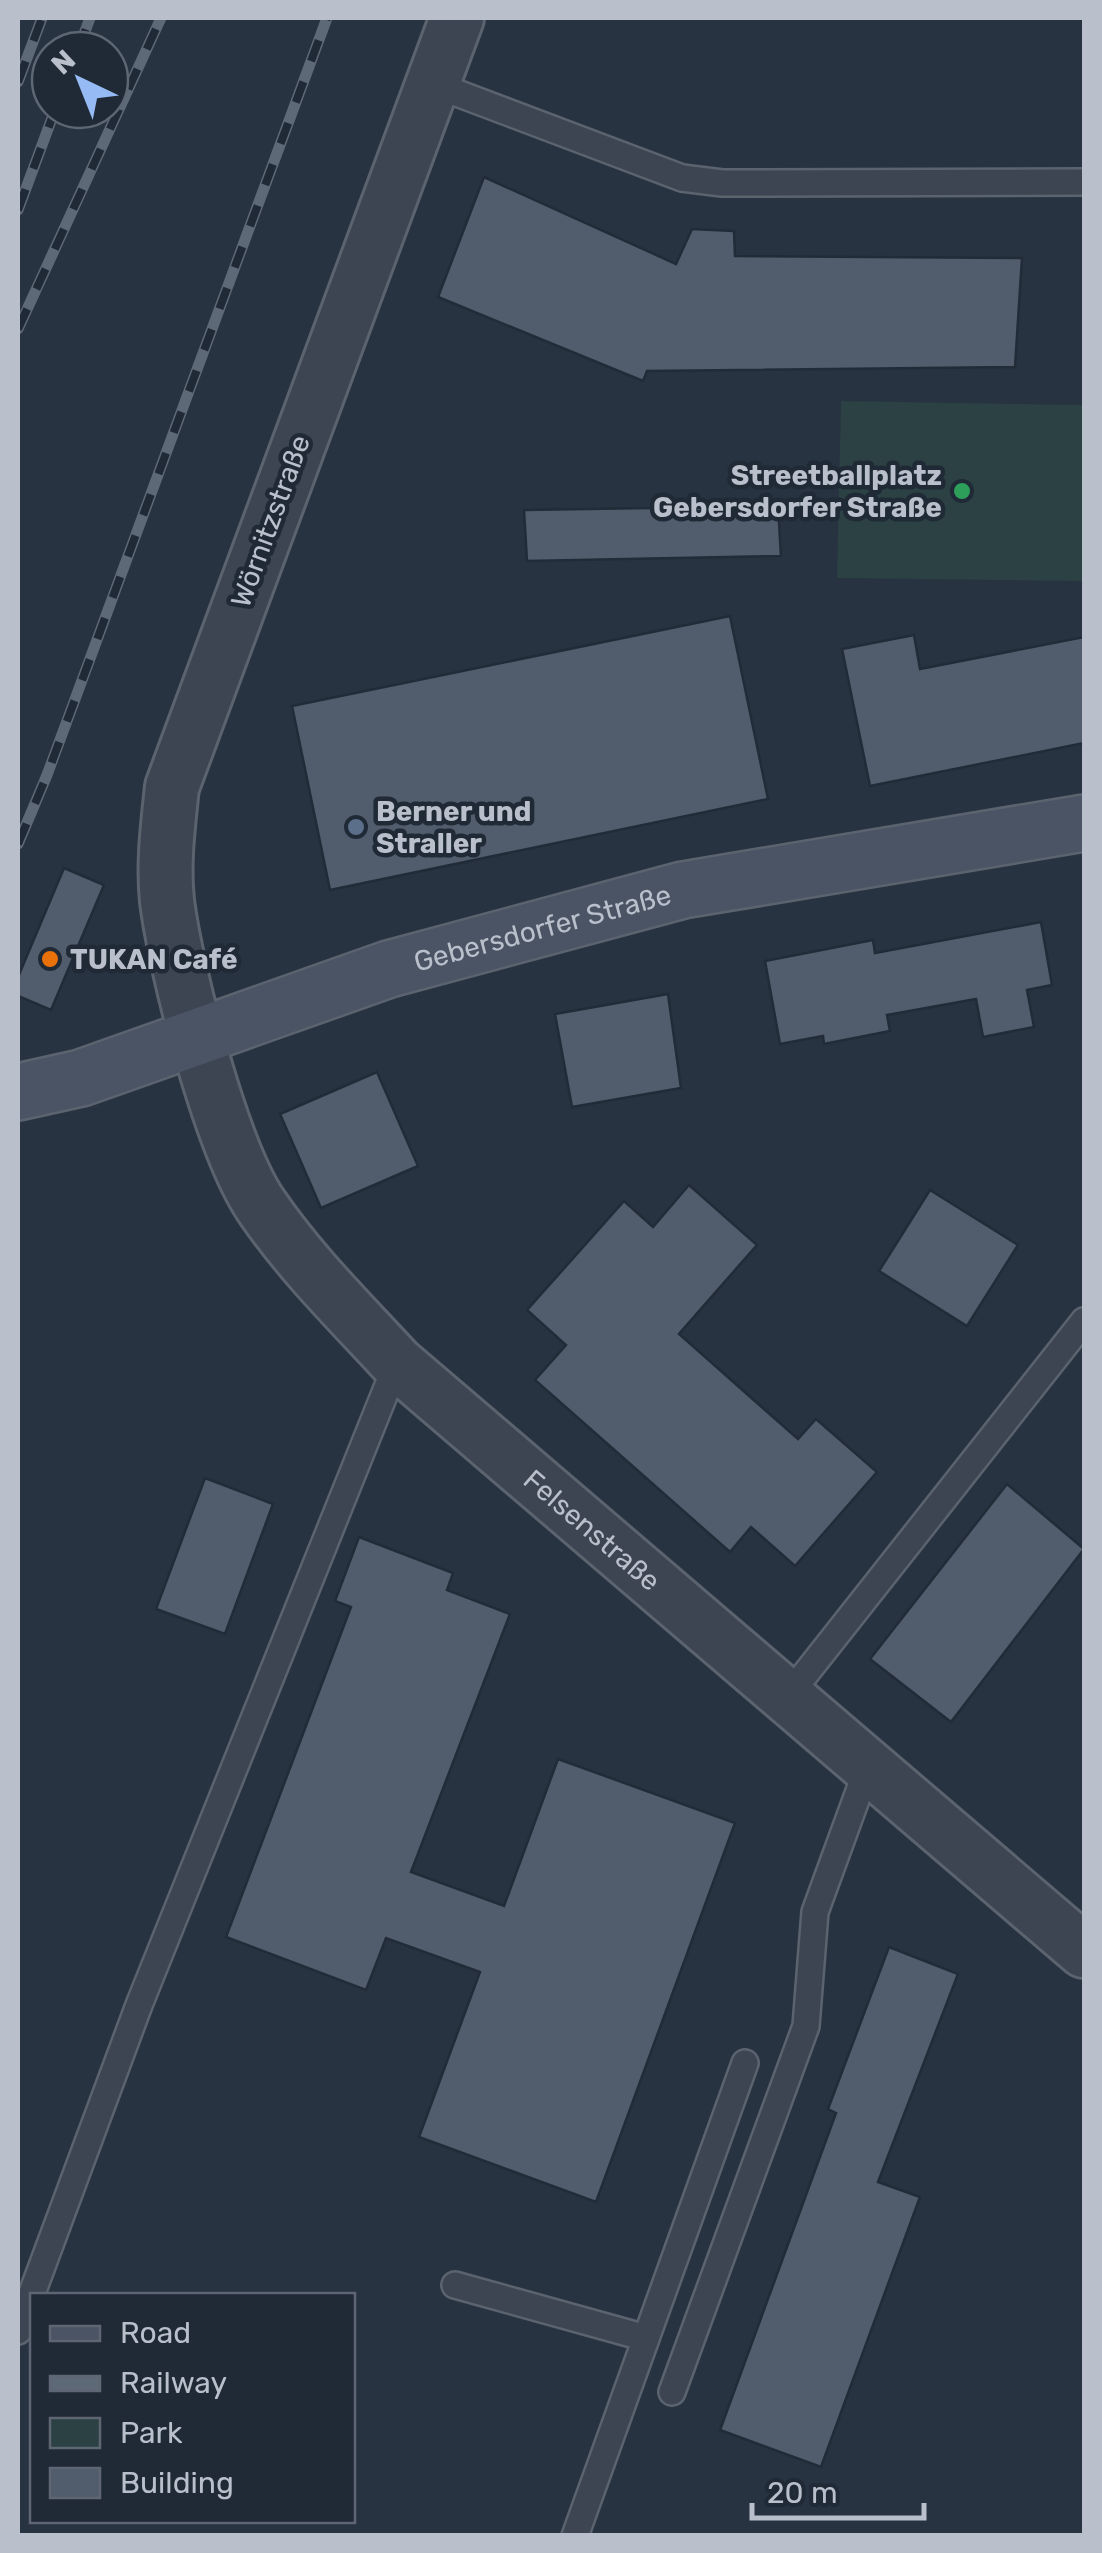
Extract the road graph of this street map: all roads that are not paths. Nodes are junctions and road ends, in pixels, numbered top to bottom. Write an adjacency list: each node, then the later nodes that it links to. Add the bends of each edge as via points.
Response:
1 (458, 18): 2 (street, Wörnitzstraße)
2 (433, 84): 3 (lane, via 682,178); 5 (street, Wörnitzstraße, via 172,786 167,901)
3 (1084, 182)
4 (1084, 823): 5 (main road, Gebersdorfer Straße, via 684,890 388,969)
5 (199, 1037): 6 (main road, Gebersdorfer Straße); 8 (street, Felsenstraße, via 260,1204)
6 (18, 1092)
7 (1084, 1321): 9 (lane)
8 (397, 1363): 9 (street, Felsenstraße); 14 (lane, via 139,2006)
9 (788, 1696): 10 (street, Felsenstraße)
10 (869, 1764): 11 (street, Felsenstraße); 18 (lane, via 815,1912 806,2026)
11 (1084, 1951)
12 (745, 2063): 17 (lane)
13 (455, 2285): 17 (lane)
14 (32, 2293)
15 (30, 2299): 16 (lane)
16 (18, 2331)
17 (646, 2338): 19 (lane)
18 (672, 2392)
19 (575, 2536)

